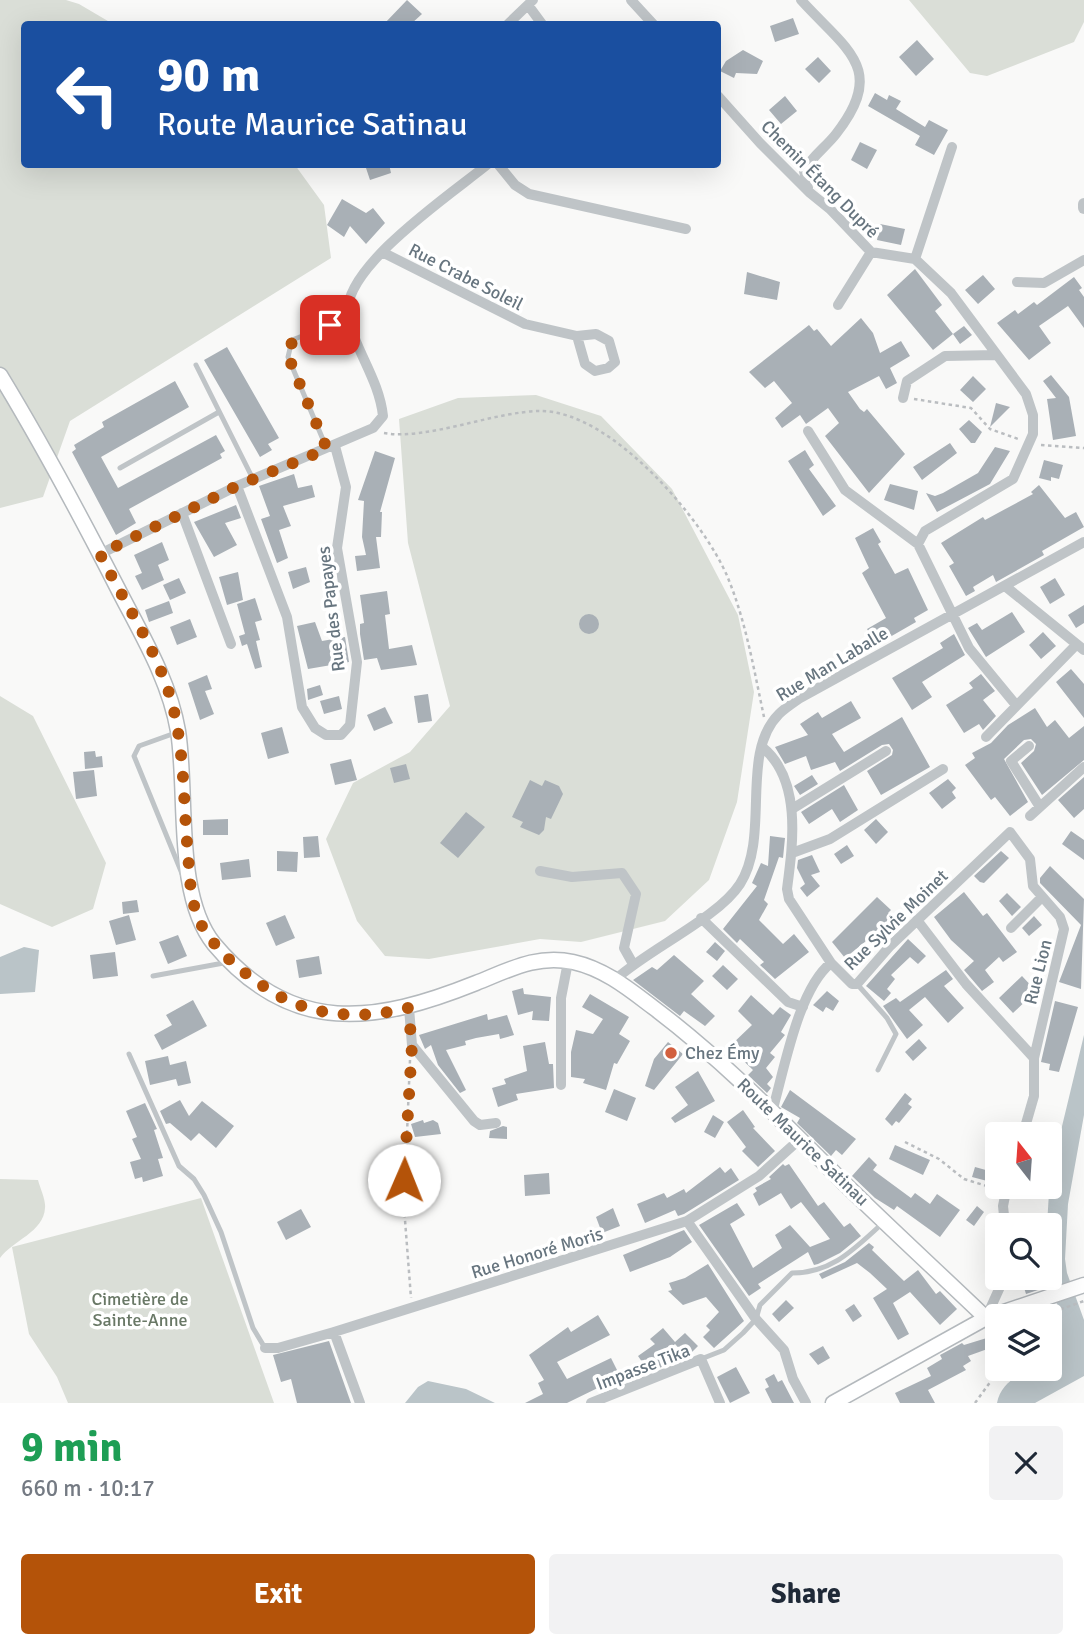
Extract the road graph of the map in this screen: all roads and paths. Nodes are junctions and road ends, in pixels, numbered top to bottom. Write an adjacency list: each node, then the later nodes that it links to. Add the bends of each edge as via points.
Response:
1 (631, 0): 6 (street)
2 (801, 0): 11 (street, via 859,64 862,80 841,127 804,171)
3 (530, 2): 4 (street); 5 (street)
4 (511, 21)
5 (540, 21)
6 (650, 21)
7 (721, 99): 11 (street, Chemin Étang Dupré)
8 (952, 147): 15 (street)
9 (483, 168): 13 (street)
10 (501, 168): 12 (street, via 514,185 529,194)
11 (809, 192): 14 (street, Chemin Étang Dupré)
12 (686, 229)
13 (382, 252): 19 (street, via 358,279); 20 (street, Rue Crabe Soleil, via 525,324)
14 (871, 252): 15 (street, Chemin Étang Dupré); 18 (street)
15 (915, 259): 21 (street, via 951,293)
16 (1084, 260): 17 (street, via 1040,285)
17 (1017, 282)
18 (838, 305)
19 (349, 318): 26 (street, via 380,394 383,416); 29 (lane, via 292,340 288,348)
20 (577, 336): 20 (street, Rue Crabe Soleil, via 596,334 609,341 615,362 595,371 585,365)
21 (996, 355): 24 (street, via 945,356 907,381); 28 (street, via 1032,408)
22 (196, 365): 25 (lane)
23 (0, 375): 37 (main road, Route Maurice Satinau)
24 (903, 398): 28 (path, via 968,407 990,429)
25 (219, 412): 31 (lane); 32 (lane)
26 (373, 428): 29 (street); 43 (path, via 404,434 543,411 590,422 619,442 673,497 717,555 743,621)
27 (808, 432): 36 (street, via 845,490)
28 (1030, 444): 30 (path); 36 (street, via 1007,485 925,531)
29 (331, 447): 32 (street); 33 (street, Rue des Papayes, via 346,487 337,548 357,662 350,725 341,735 326,735 314,728 302,707 287,617)
30 (1084, 447)
31 (120, 468)
32 (253, 479): 33 (street)
33 (237, 486): 34 (street)
34 (182, 513): 37 (street); 40 (street)
35 (1084, 542): 38 (street, Rue Man Laballe)
36 (918, 544): 39 (street)
37 (100, 554): 44 (main road, Route Maurice Satinau, via 161,673)
38 (1004, 586): 39 (street, Rue Man Laballe); 41 (street)
39 (950, 614): 42 (street, via 969,648); 43 (street, Rue Man Laballe, via 800,698 778,714)
40 (231, 644)
41 (1080, 648): 42 (street)
42 (1016, 705): 45 (street)
43 (767, 730): 47 (street, Rue Man Laballe)
44 (178, 732): 57 (main road, Route Maurice Satinau); 57 (lane, via 139,746 134,757)
45 (986, 737)
46 (1029, 746): 51 (street, via 1011,761)
47 (762, 747): 52 (street, via 773,758); 59 (street, Rue Man Laballe, via 755,845 749,867 724,902)
48 (886, 751): 52 (street)
49 (1084, 766): 51 (street)
50 (943, 769): 55 (street, via 830,839)
51 (1040, 807): 53 (street)
52 (792, 810): 55 (street)
53 (1030, 816)
54 (1010, 832): 58 (street, Rue Lion, via 1030,859 1033,886); 60 (street, Rue Sylvie Moinet)
55 (792, 853): 64 (street, via 789,899)
56 (540, 871): 65 (street, via 572,877 622,873 636,894 624,948)
57 (191, 895): 62 (main road, Route Maurice Satinau, via 202,927)
58 (1042, 898): 61 (street); 73 (street, Rue Lion, via 1060,917 1064,929)
59 (701, 918): 65 (street, Rue Man Laballe); 69 (street, via 788,1002)
60 (917, 920): 68 (street, Rue Sylvie Moinet); 73 (street, via 966,984)
61 (1011, 928)
62 (232, 962): 66 (lane); 70 (main road, Route Maurice Satinau, via 274,993 308,1010 344,1015)
63 (568, 962): 67 (main road, Route Maurice Satinau); 70 (main road, Route Maurice Satinau, via 528,961); 75 (street, via 561,998)
64 (831, 963): 68 (street, Rue Sylvie Moinet); 69 (street, Rue Sylvie Moinet, via 822,970)
65 (633, 964): 67 (street, Rue Man Laballe)
66 (153, 976)
67 (616, 979): 76 (main road, Route Maurice Satinau, via 701,1044)
68 (857, 984): 74 (lane, via 896,1034)
69 (803, 1007): 76 (street, Rue Sylvie Moinet)
70 (408, 1008): 71 (street)
71 (412, 1045): 78 (street, via 474,1121); 89 (path, via 404,1207)
72 (129, 1054): 95 (lane, via 179,1166 204,1195 253,1328)
73 (1034, 1058): 77 (street, Rue Lion, via 1034,1096)
74 (878, 1070)
75 (561, 1085)
76 (772, 1112): 79 (main road, Route Maurice Satinau)
77 (1026, 1122)
78 (496, 1123)
79 (800, 1139): 84 (street, Rue Honoré Moris, via 759,1176); 85 (main road, Route Maurice Satinau)
80 (905, 1142): 82 (path, via 939,1159 964,1179 990,1187)
81 (1004, 1199): 82 (street)
82 (1003, 1206): 83 (street)
83 (1004, 1213)
84 (687, 1220): 89 (street, Rue Honoré Moris); 92 (street)
85 (885, 1222): 91 (main road, Route Maurice Satinau); 92 (lane, via 842,1259 814,1273 792,1273 760,1305)
86 (1079, 1286): 88 (main road)
87 (1084, 1301): 90 (path)
88 (1024, 1304)
89 (412, 1308): 94 (street, Rue Honoré Moris)
90 (1062, 1309)
91 (985, 1317)
92 (756, 1319): 96 (lane, via 724,1350); 101 (street, via 784,1350)
93 (985, 1319): 102 (main road)
94 (334, 1332): 95 (street, Rue Honoré Moris); 98 (street)
95 (265, 1348)
96 (701, 1359): 99 (street, Impasse Tika); 100 (street, Impasse Tika)
97 (991, 1381): 103 (path)
98 (360, 1403)
99 (591, 1403)
100 (720, 1403)
101 (806, 1403)
102 (833, 1403)
103 (975, 1403)

